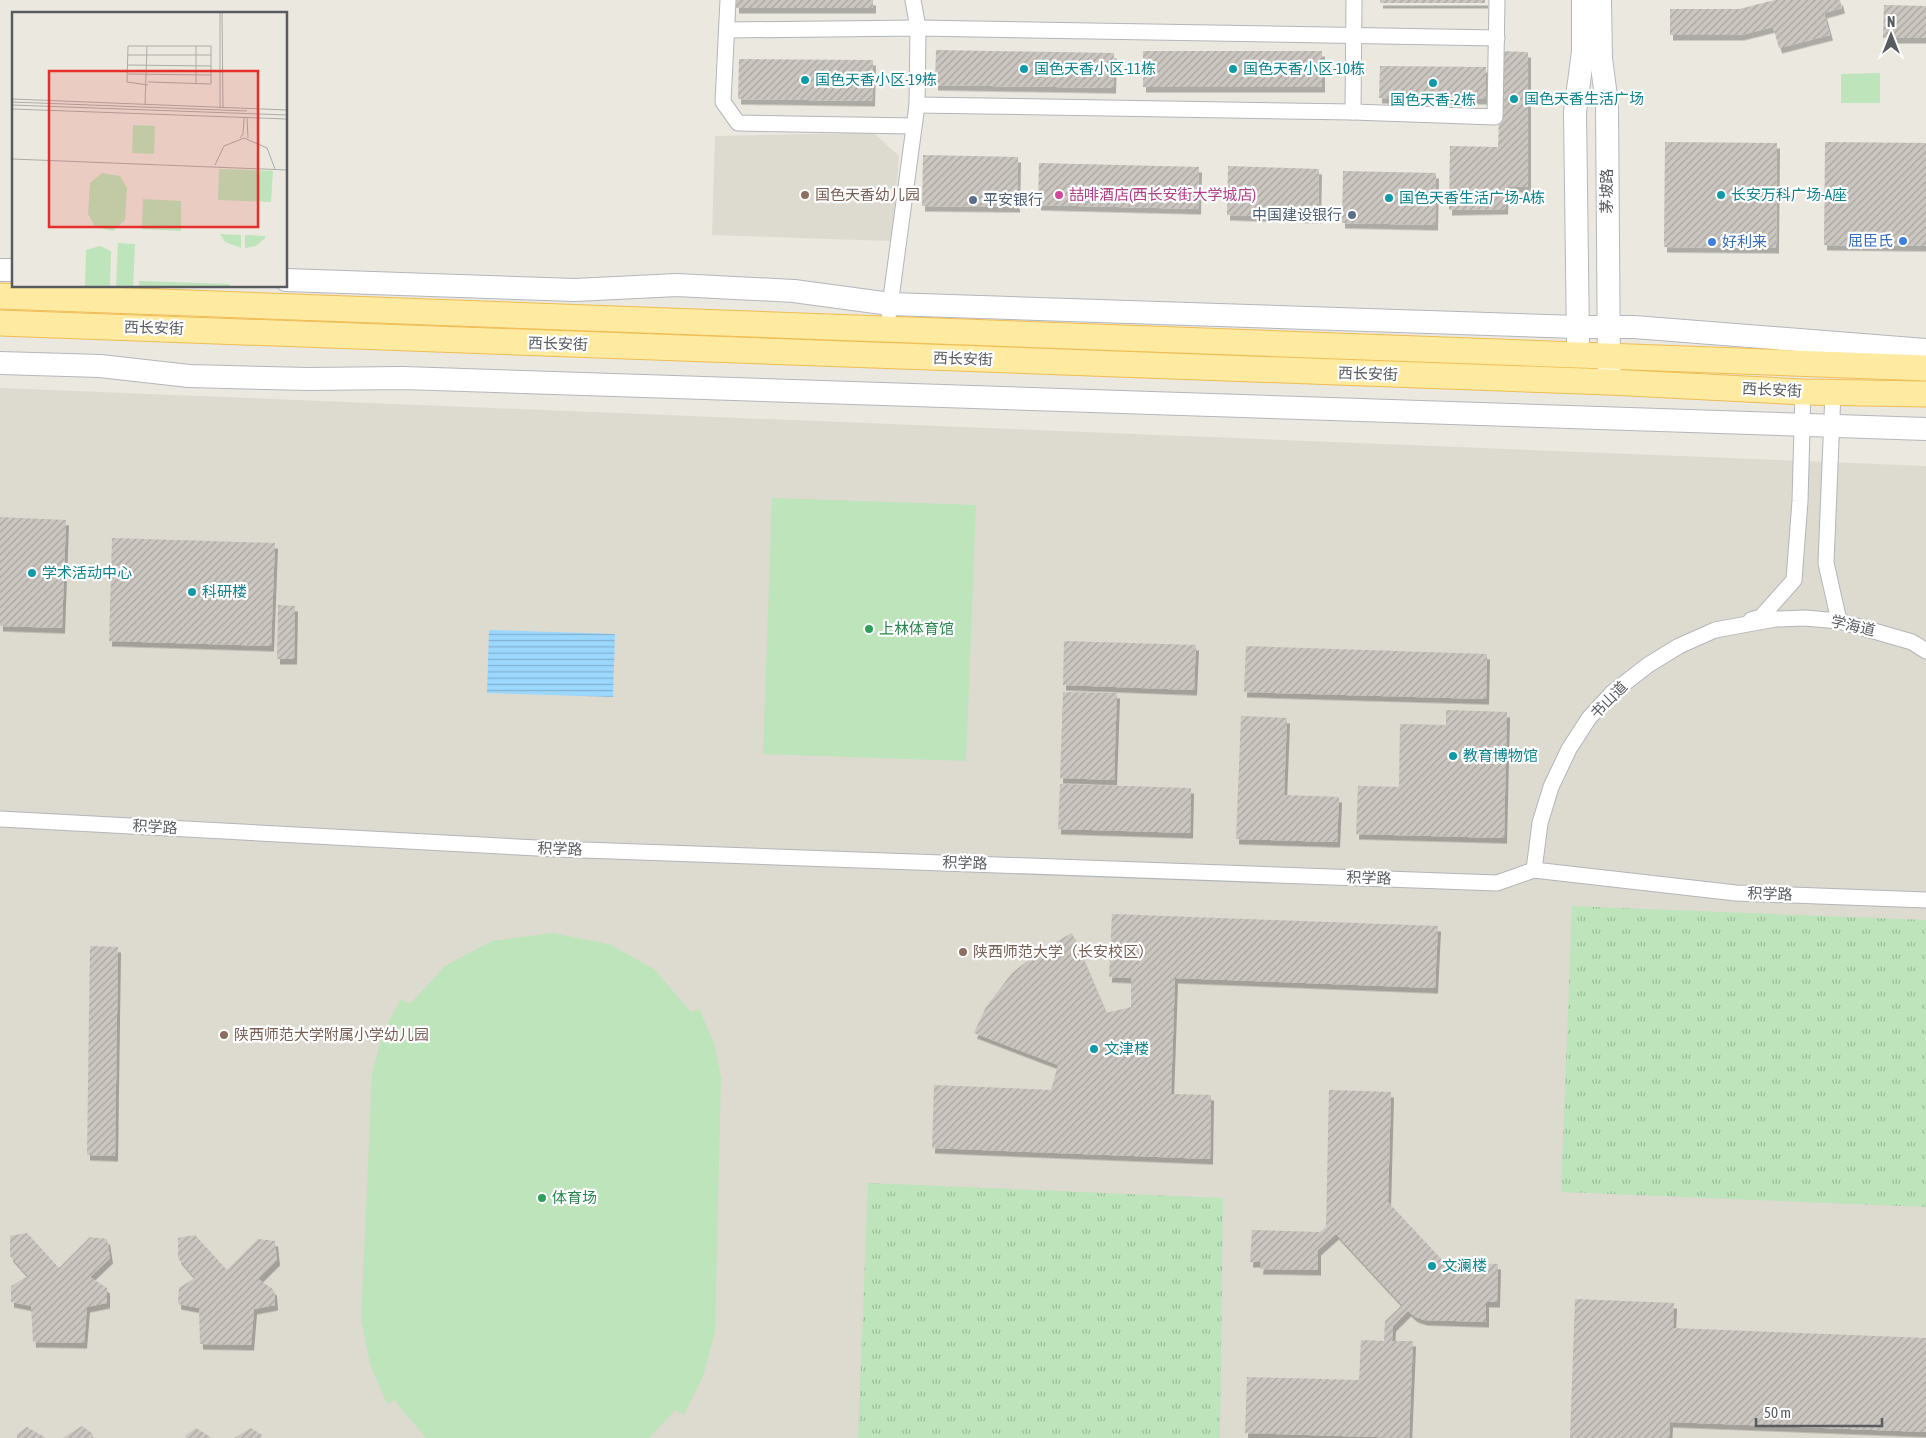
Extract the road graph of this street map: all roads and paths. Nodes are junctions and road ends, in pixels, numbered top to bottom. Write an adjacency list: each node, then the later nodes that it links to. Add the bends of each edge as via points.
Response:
1 (728, 0): 8 (street)
2 (913, 0): 7 (street)
3 (1354, 0): 9 (street)
4 (1497, 0): 10 (street)
5 (1583, 0): 14 (main road, 茅坡路, via 1583,52 1575,112)
6 (1600, 0): 15 (main road, 茅坡路, via 1601,59 1607,104)
7 (918, 28): 8 (street); 9 (street); 11 (street)
8 (727, 30): 13 (street, via 723,102 738,123)
9 (1353, 36): 10 (street); 12 (street)
10 (1496, 38): 12 (street, via 1495,117)
11 (917, 105): 12 (street); 13 (street)
12 (1353, 112)
13 (914, 126): 18 (street)
14 (1577, 262): 15 (main road); 20 (main road, 茅坡路)
15 (1608, 262): 21 (main road, 茅坡路)
16 (288, 280): 18 (main road, via 576,290 678,285 794,291)
17 (0, 296): 22 (main road, 西长安街)
18 (890, 304): 20 (main road); 22 (street)
19 (0, 323): 28 (main road, 西长安街)
20 (1578, 326): 21 (main road); 24 (main road, 茅坡路)
21 (1608, 326): 23 (main road); 25 (main road, 茅坡路)
22 (887, 329): 24 (main road, 西长安街)
23 (1926, 350)
24 (1578, 355): 25 (main road, 西长安街); 28 (main road, 茅坡路)
25 (1608, 356): 27 (main road, 西长安街); 29 (main road, 茅坡路)
26 (0, 362): 33 (main road, via 100,366 188,376 403,378)
27 (1926, 368)
28 (1578, 381): 29 (main road, 西长安街)
29 (1609, 382): 30 (main road, 西长安街)
30 (1802, 392): 31 (main road, 西长安街); 33 (street)
31 (1833, 392): 32 (main road, 西长安街); 34 (street)
32 (1926, 394)
33 (1802, 425): 34 (main road); 38 (street, via 1794,580 1761,617)
34 (1832, 426): 35 (main road); 37 (street, via 1826,563)
35 (1926, 430)
36 (1775, 620): 37 (street, 学海道); 38 (street, 书山道)
37 (1838, 621): 39 (street, 学海道, via 1912,642)
38 (1715, 630): 41 (street, 书山道, via 1648,665 1612,693 1589,718 1551,788 1540,823)
39 (1926, 651)
40 (0, 819): 41 (street, 积学路, via 556,849 1497,884)
41 (1534, 870): 42 (street, 积学路, via 1736,893)
42 (1926, 900)

